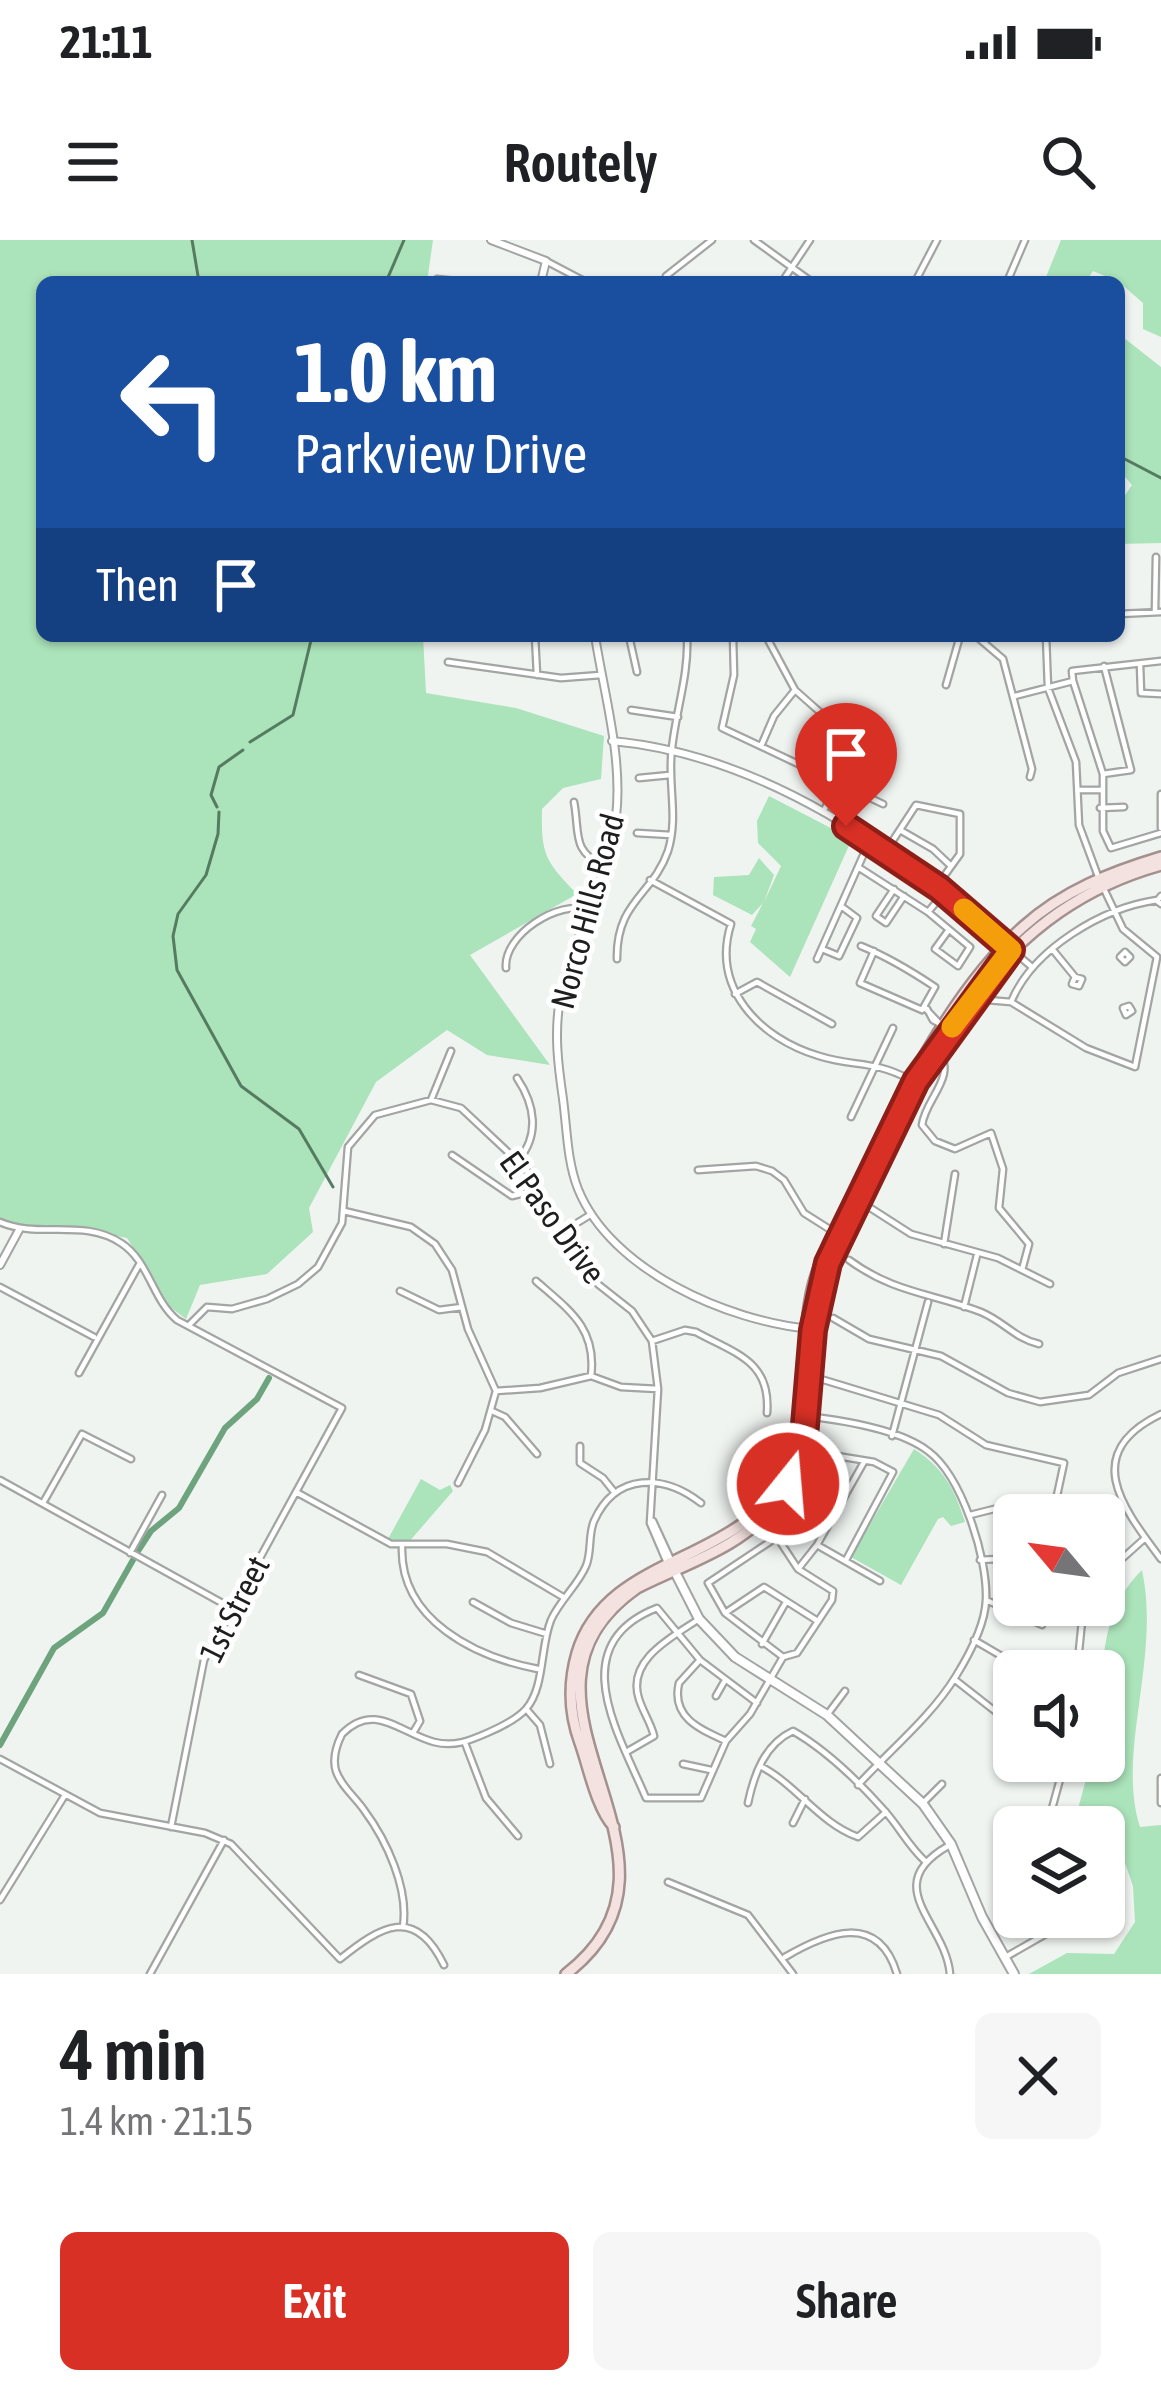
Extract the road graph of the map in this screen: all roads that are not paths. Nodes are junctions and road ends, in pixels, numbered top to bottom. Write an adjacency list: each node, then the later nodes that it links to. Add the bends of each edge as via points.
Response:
1 (491, 240): 7 (street)
2 (712, 240): 11 (street)
3 (754, 240): 8 (street)
4 (810, 240): 8 (street)
5 (937, 240): 14 (street)
6 (1025, 240): 15 (street)
7 (546, 261): 9 (street); 10 (street)
8 (793, 267): 12 (street); 13 (street)
9 (542, 276)
10 (575, 276)
11 (666, 276)
12 (786, 276)
13 (804, 276)
14 (918, 276)
15 (1010, 276)
16 (1156, 557): 17 (street)
17 (1158, 612): 18 (street)
18 (1125, 614)
19 (535, 642): 33 (street)
20 (596, 642): 34 (street, Norco Hills Road)
21 (630, 642): 32 (street)
22 (686, 642): 43 (street)
23 (733, 642): 45 (street, via 722,728)
24 (769, 642): 38 (street)
25 (958, 642): 36 (street)
26 (983, 642): 40 (street, via 1004,659)
27 (1046, 642): 37 (street)
28 (1161, 661): 30 (street)
29 (448, 662): 33 (street)
30 (1140, 663): 31 (street); 39 (street, via 1141,693)
31 (1104, 666): 35 (street, via 1072,671); 48 (street, via 1131,770)
32 (637, 672)
33 (537, 675): 34 (street)
34 (601, 675): 44 (street, Norco Hills Road)
35 (1072, 681): 37 (street); 48 (street)
36 (946, 685)
37 (1048, 688): 40 (street); 53 (street)
38 (795, 690): 42 (street); 45 (street)
39 (1161, 694)
40 (1015, 696): 50 (street)
41 (631, 710): 43 (street)
42 (821, 714)
43 (678, 717): 46 (street)
44 (611, 741): 46 (street); 68 (street, Norco Hills Road, via 618,797)
45 (761, 746): 52 (street)
46 (672, 748): 49 (street); 60 (street)
47 (854, 755): 52 (street)
48 (1103, 774): 54 (street)
49 (670, 775): 51 (street); 64 (street)
50 (1030, 777)
51 (639, 778)
52 (840, 784): 57 (street); 60 (street)
53 (1080, 790): 54 (street); 72 (street, via 1079,825)
54 (1103, 790): 59 (street)
55 (1161, 794): 62 (street)
56 (574, 802): 68 (street, via 578,847)
57 (883, 804)
58 (1124, 807): 59 (street)
59 (1100, 808): 62 (street, via 1111,848)
60 (823, 812): 65 (street)
61 (900, 830): 66 (street); 69 (street); 69 (street, via 916,806 961,817 962,846)
62 (1161, 831)
63 (638, 833): 64 (street)
64 (671, 835): 71 (street)
65 (869, 841): 66 (street); 70 (street)
66 (886, 851): 73 (street)
67 (1161, 861): 72 (main road)
68 (604, 866): 79 (street, Norco Hills Road)
69 (951, 866): 73 (street)
70 (858, 867): 74 (street); 78 (street)
71 (650, 880): 90 (street, via 630,904); 95 (street, via 731,924 724,956)
72 (1101, 882): 81 (street); 85 (main road)
73 (937, 886): 75 (street)
74 (894, 889): 76 (street); 76 (street, via 876,916 886,923)
75 (944, 892): 80 (street); 85 (street)
76 (904, 896): 80 (street)
77 (1160, 900): 81 (street)
78 (841, 906): 86 (street); 86 (street, via 857,918 839,956)
79 (589, 910): 93 (street, via 570,906 519,934); 120 (street, Norco Hills Road, via 564,981 556,1040 573,1172)
80 (928, 912): 82 (street)
81 (1115, 912): 83 (street); 87 (street)
82 (948, 931): 82 (street, via 935,949 958,966 970,947)
83 (1136, 941): 89 (street); 100 (street, via 1157,957)
84 (861, 946): 88 (street)
85 (1008, 947): 92 (street); 101 (main road); 103 (main road)
86 (822, 949): 91 (street)
87 (1053, 950): 92 (street); 94 (street)
88 (874, 951): 98 (street, via 934,987); 98 (street, via 860,983)
89 (1128, 953)
90 (617, 959)
91 (817, 959)
92 (1032, 967): 97 (street)
93 (506, 968)
94 (1075, 977)
95 (734, 994): 102 (street, via 757,982); 107 (street, via 759,1022 818,1056)
96 (987, 1000): 97 (street)
97 (1011, 1002): 100 (street, via 1135,1067)
98 (928, 1011): 103 (street)
99 (1132, 1011): 100 (street)
100 (1146, 1014)
101 (960, 1017): 103 (main road); 106 (main road)
102 (832, 1024)
103 (942, 1026): 109 (main road)
104 (893, 1028): 107 (street)
105 (451, 1051): 110 (street)
106 (934, 1053): 109 (main road); 111 (main road); 130 (street, via 945,1061 945,1075 922,1125 941,1145 965,1146 991,1133 1004,1169 999,1208 1029,1244)
107 (879, 1064): 109 (street); 112 (street)
108 (517, 1078): 114 (street, via 534,1130)
109 (910, 1079): 111 (main road); 123 (main road)
110 (430, 1100): 114 (street, El Paso Drive, via 469,1113); 119 (street, via 388,1109 356,1135)
111 (901, 1111): 118 (main road)
112 (851, 1117)
113 (452, 1155): 117 (street, via 512,1196)
114 (518, 1161): 117 (street, El Paso Drive)
115 (698, 1170): 123 (street, via 772,1171 804,1213)
116 (955, 1174): 125 (street)
117 (537, 1190): 124 (street, El Paso Drive)
118 (858, 1200): 125 (street, via 911,1234); 140 (main road, via 823,1276)
119 (344, 1211): 136 (street, via 395,1220 423,1235 445,1257); 139 (street, via 332,1247 308,1277 267,1299 207,1307)
120 (592, 1214): 124 (street); 140 (street, Norco Hills Road, via 630,1256 724,1310)
121 (0, 1222): 122 (street)
122 (19, 1230): 128 (street, via 96,1232); 129 (street)
123 (834, 1232): 140 (main road, via 817,1273)
124 (559, 1234): 142 (street, El Paso Drive)
125 (944, 1244): 126 (street)
126 (977, 1254): 130 (street); 137 (street)
127 (849, 1260): 135 (street, via 878,1282)
128 (140, 1263): 139 (street, via 169,1313); 146 (street)
129 (0, 1265)
130 (1022, 1270): 132 (street)
131 (536, 1281): 147 (street, via 587,1331)
132 (1050, 1284)
133 (0, 1287): 141 (street)
134 (400, 1291): 136 (street, via 430,1307)
135 (928, 1300): 137 (street); 144 (street)
136 (462, 1306): 150 (street)
137 (964, 1307): 143 (street)
138 (832, 1318): 144 (street, via 869,1339)
139 (188, 1326): 164 (street, 1st Street, via 342,1408)
140 (810, 1329): 155 (main road)
141 (94, 1337)
142 (652, 1341): 149 (street); 153 (street, via 696,1332 756,1366 768,1388)
143 (1039, 1344)
144 (916, 1350): 145 (street, via 1040,1402 1089,1395 1118,1373); 151 (street)
145 (1161, 1359)
146 (79, 1373)
147 (591, 1376): 149 (street); 150 (street)
148 (824, 1380): 151 (street)
149 (658, 1389): 162 (street)
150 (496, 1391): 152 (street)
151 (902, 1402): 156 (street); 166 (street, via 939,1414 986,1445 1064,1463)
152 (492, 1411): 158 (street); 163 (street)
153 (767, 1413)
154 (1161, 1414): 175 (street, via 1134,1430 1114,1475 1123,1507)
155 (803, 1416): 156 (street); 170 (main road, via 798,1463)
156 (892, 1436): 172 (street, via 927,1449 959,1487)
157 (580, 1446): 165 (street, via 580,1463)
158 (537, 1454)
159 (131, 1459): 168 (street, via 82,1434)
160 (864, 1461): 173 (street, via 831,1455); 176 (street); 182 (street, via 893,1472)
161 (0, 1480): 168 (street)
162 (654, 1481): 165 (street); 169 (street); 184 (street, via 652,1516)
163 (458, 1483)
164 (296, 1492): 177 (street); 192 (street, 1st Street)
165 (614, 1492): 187 (street, via 592,1525 586,1568)
166 (1057, 1494)
167 (162, 1495): 179 (street)
168 (43, 1503): 179 (street)
169 (701, 1503)
170 (770, 1505): 173 (street); 184 (main road)
171 (993, 1509): 172 (street)
172 (970, 1515): 183 (street)
173 (790, 1522): 174 (street)
174 (777, 1538): 185 (street); 193 (street, via 708,1583)
175 (1145, 1538): 178 (street); 181 (street)
176 (817, 1545): 182 (street); 185 (street)
177 (402, 1547): 187 (street, via 479,1550); 203 (street, via 404,1582 420,1606 479,1654)
178 (1125, 1551)
179 (130, 1553): 192 (street)
180 (993, 1559): 183 (street)
181 (1161, 1559)
182 (845, 1560): 186 (street)
183 (980, 1560): 188 (street)
184 (671, 1565): 194 (main road); 247 (main road, via 616,1594 575,1661 572,1716 614,1826 620,1871 595,1946)
185 (798, 1569): 195 (street, via 833,1592)
186 (880, 1580)
187 (563, 1598): 197 (street)
188 (986, 1600): 191 (street); 198 (street)
189 (473, 1601): 197 (street)
190 (786, 1602): 193 (street, via 764,1587); 195 (street); 199 (street)
191 (993, 1603)
192 (233, 1609): 234 (street, 1st Street, via 205,1660)
193 (725, 1612): 199 (street)
194 (699, 1618): 196 (street); 207 (main road)
195 (817, 1620): 201 (street, via 793,1657)
196 (679, 1632): 202 (street); 217 (street, via 655,1649 636,1682 654,1731); 217 (street, via 658,1608 616,1643 603,1672 606,1706)
197 (547, 1634): 203 (street)
198 (974, 1640): 200 (street); 205 (street)
199 (762, 1644): 201 (street)
200 (993, 1651)
201 (783, 1657): 207 (street)
202 (700, 1660): 206 (street); 215 (street, via 679,1683 679,1706 689,1723)
203 (538, 1669): 211 (street)
204 (359, 1675): 214 (street, via 411,1694 420,1721)
205 (954, 1679): 212 (street); 219 (street)
206 (724, 1682): 209 (street); 210 (street)
207 (768, 1682): 210 (street); 213 (main road)
208 (845, 1691): 213 (street)
209 (716, 1696)
210 (758, 1703): 215 (street)
211 (526, 1708): 216 (street); 221 (street, via 540,1725)
212 (993, 1710)
213 (827, 1714): 219 (main road)
214 (413, 1733): 216 (street); 241 (street, via 385,1719 361,1721 342,1734 334,1758 401,1887)
215 (725, 1741): 223 (street)
216 (465, 1743): 235 (street, via 486,1798)
217 (627, 1751): 223 (street, via 646,1798 705,1795)
218 (0, 1759): 227 (street)
219 (880, 1762): 226 (street); 231 (main road)
220 (683, 1763): 223 (street)
221 (550, 1764)
222 (760, 1766): 226 (street, via 793,1731); 228 (street); 229 (street)
223 (711, 1770)
224 (1161, 1778): 230 (street)
225 (942, 1784): 231 (street)
226 (858, 1785): 232 (street)
227 (65, 1796): 234 (street, via 106,1815); 240 (street)
228 (805, 1799): 232 (street, via 858,1837); 233 (street)
229 (748, 1803)
230 (1161, 1803)
231 (923, 1804): 237 (main road)
232 (886, 1812): 238 (street)
233 (794, 1823)
234 (171, 1827): 236 (street)
235 (518, 1836)
236 (224, 1840): 241 (street, via 340,1959 374,1932); 246 (street)
237 (951, 1844): 238 (street); 244 (main road)
238 (926, 1862): 250 (street, via 916,1896)
239 (668, 1882): 243 (street, via 748,1916)
240 (0, 1900)
241 (403, 1927): 245 (street, via 425,1935)
242 (1036, 1938): 244 (street)
243 (784, 1958): 248 (street); 249 (street, via 824,1936 855,1932 886,1952)
244 (1004, 1958): 251 (main road)
245 (444, 1965)
246 (150, 1974)
247 (566, 1974)
248 (793, 1974)
249 (897, 1974)
250 (950, 1974)
251 (1014, 1974)

